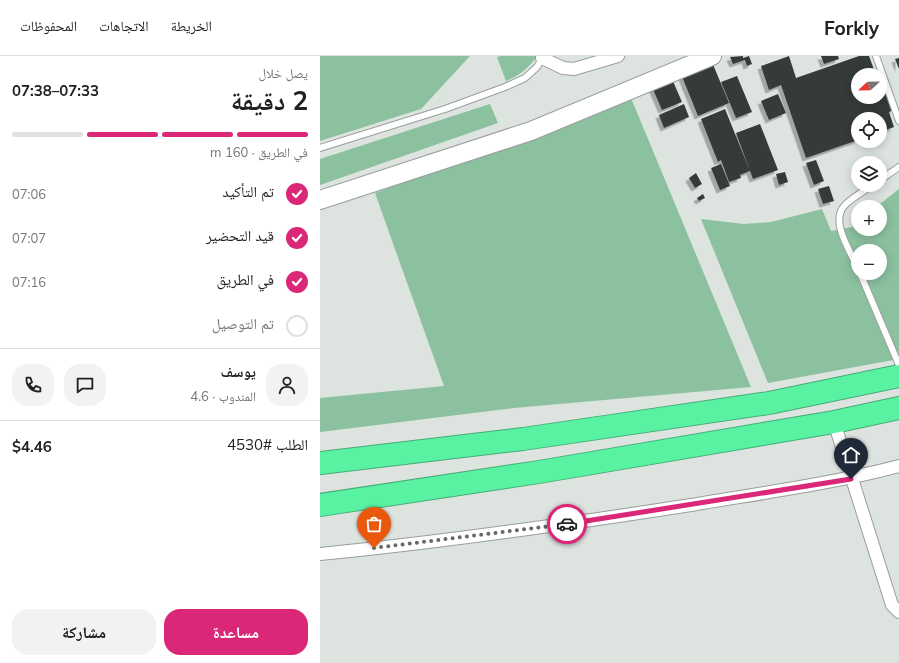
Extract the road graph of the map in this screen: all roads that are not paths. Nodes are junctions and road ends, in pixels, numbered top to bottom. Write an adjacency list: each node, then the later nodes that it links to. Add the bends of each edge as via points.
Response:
1 (618, 56): 4 (street, via 574,69 563,68)
2 (712, 56): 10 (street, via 531,131)
3 (876, 56): 5 (lane)
4 (543, 57): 6 (lane, via 525,78 505,87 445,109)
5 (899, 121)
6 (320, 148)
7 (899, 167): 8 (lane)
8 (887, 175)
9 (864, 192): 11 (lane, via 845,206 839,218 841,230)
10 (320, 200)
11 (851, 253)
12 (863, 280): 13 (lane)
13 (899, 364)
14 (899, 376): 17 (highway, via 761,404 522,439)
15 (899, 408): 16 (highway)
16 (834, 422): 19 (street); 20 (highway, via 539,472)
17 (320, 463)
18 (899, 466): 19 (street)
19 (851, 479): 21 (street, via 589,521 402,546); 22 (street, via 892,605)
20 (320, 505)
21 (320, 554)
22 (899, 612)

